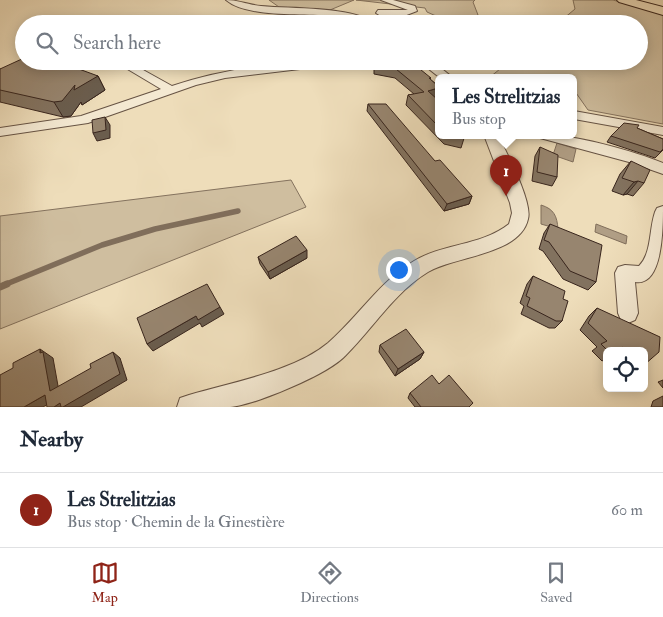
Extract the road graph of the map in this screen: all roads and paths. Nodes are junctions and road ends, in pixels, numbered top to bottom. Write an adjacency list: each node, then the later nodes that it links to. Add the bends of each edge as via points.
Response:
1 (230, 0): 9 (street, via 257,8)
2 (385, 0): 10 (street, via 413,11 380,13)
3 (404, 0): 4 (street)
4 (413, 0)
5 (623, 0): 8 (highway)
6 (638, 0): 7 (highway)
7 (663, 7)
8 (663, 11)
9 (336, 15)
10 (384, 15)
11 (135, 70): 13 (street)
12 (267, 70): 13 (street, via 225,75)
13 (170, 90): 16 (street, via 83,120)
14 (577, 116): 15 (street)
15 (663, 131)
16 (0, 132)
17 (493, 139): 22 (street, via 521,211 516,228 507,236 419,266 336,350 321,360 290,375)
18 (560, 139): 19 (street, via 628,155)
19 (663, 169)
20 (663, 212): 21 (street, via 656,259 651,269 643,275 625,273)
21 (628, 313)
22 (189, 407)

